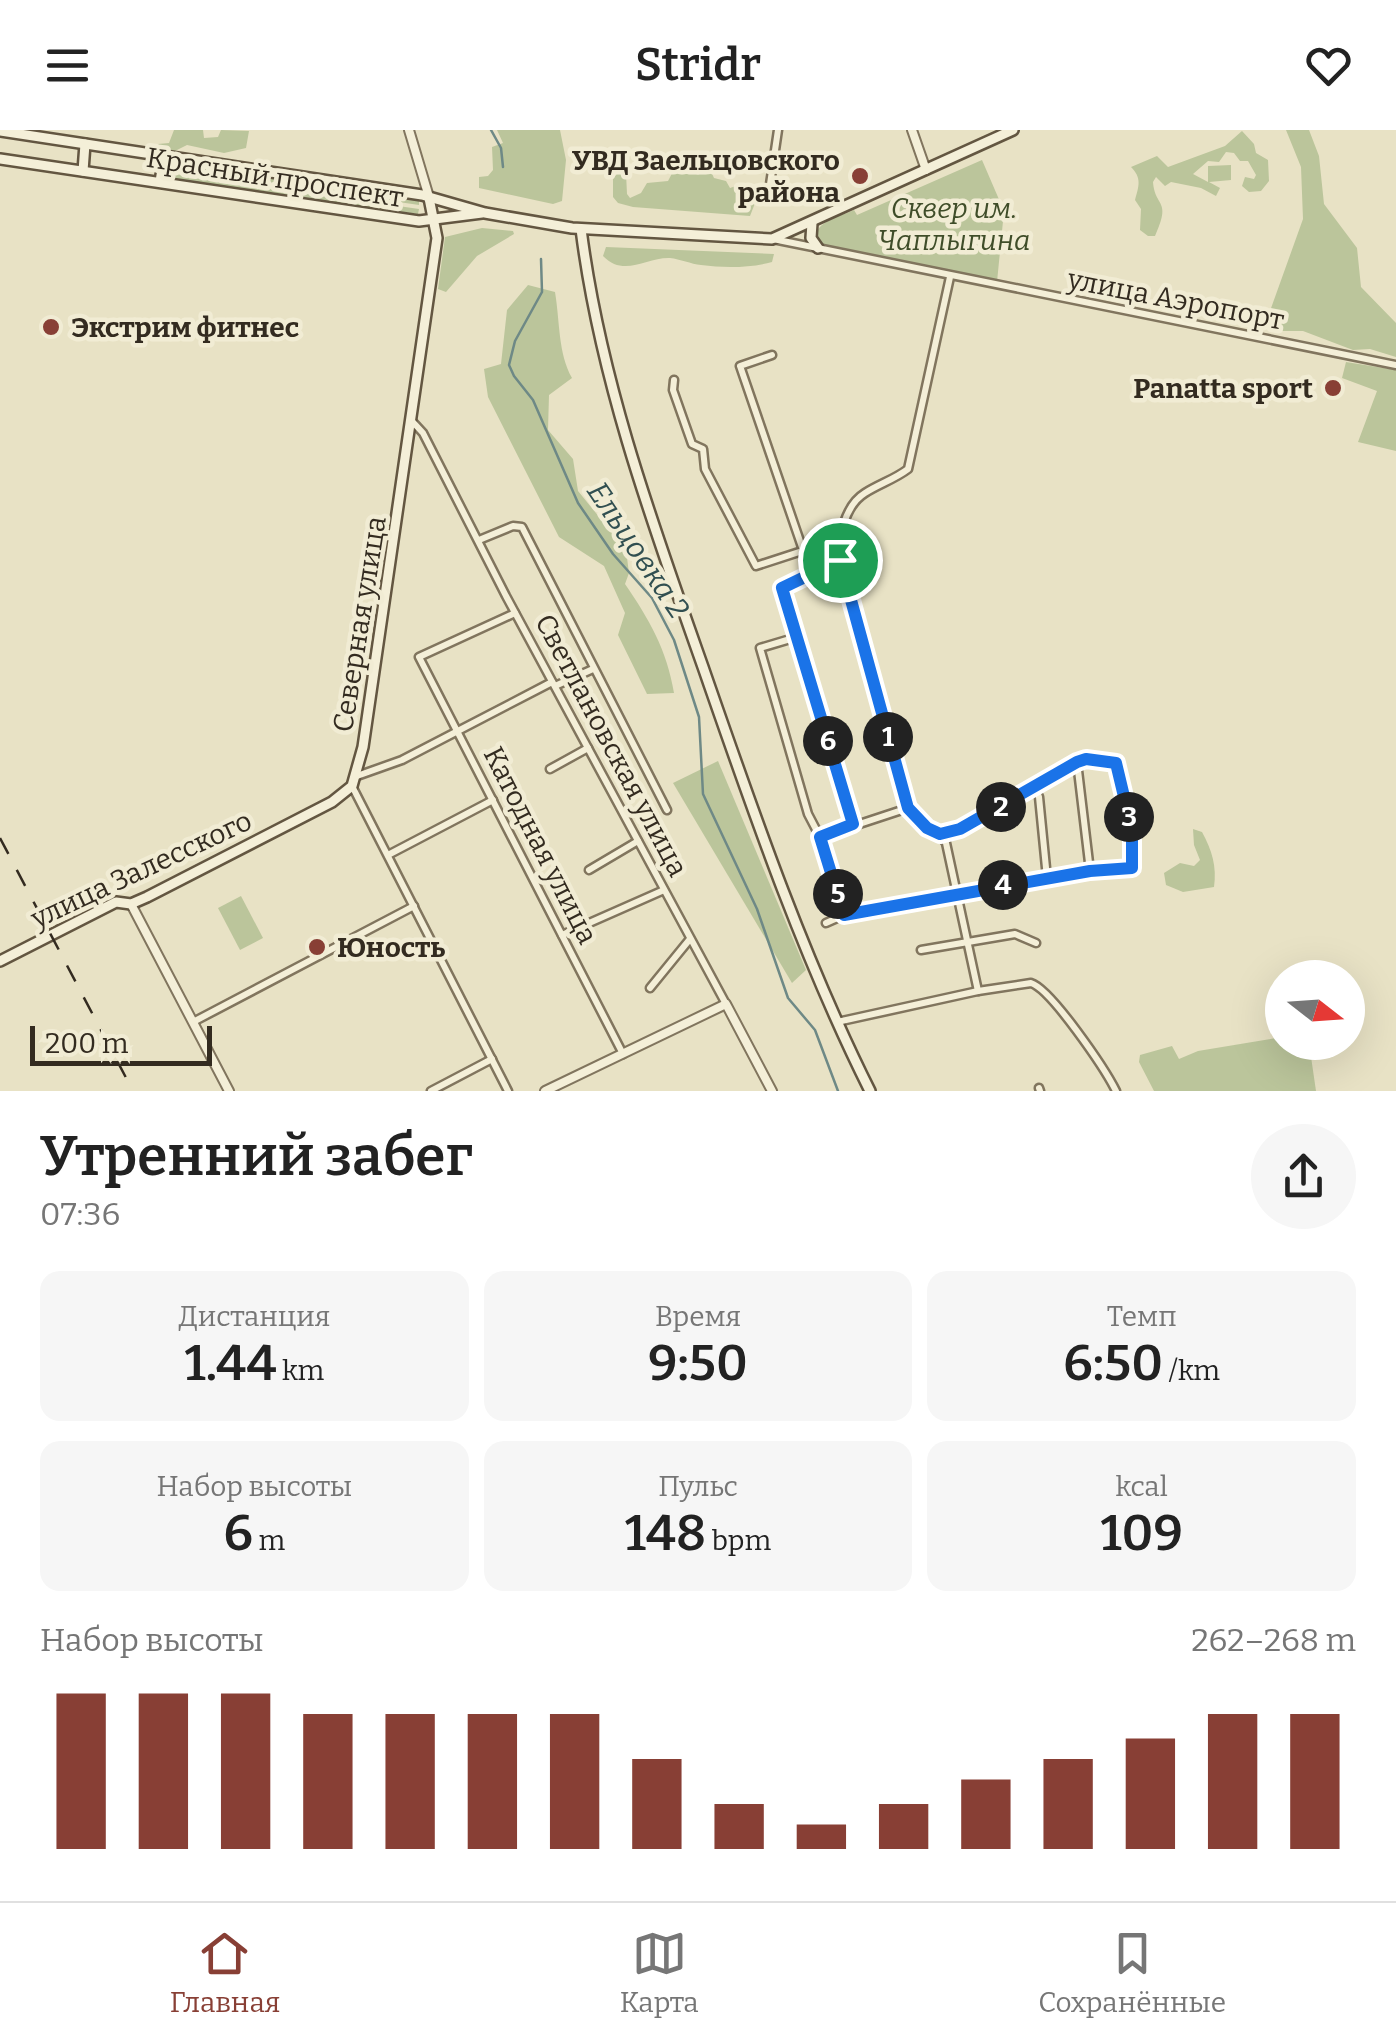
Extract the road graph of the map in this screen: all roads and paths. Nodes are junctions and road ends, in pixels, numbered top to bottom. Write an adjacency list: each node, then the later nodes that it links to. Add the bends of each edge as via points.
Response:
1 (0, 130): 6 (main road, Красный проспект)
2 (408, 130): 13 (street, Северная улица)
3 (778, 130): 12 (street)
4 (912, 130): 9 (street)
5 (1013, 130): 9 (main road)
6 (85, 140): 7 (main road, Красный проспект); 10 (main road)
7 (164, 156): 11 (main road); 13 (main road, Красный проспект)
8 (0, 159): 10 (main road, Красный проспект)
9 (926, 170): 16 (main road)
10 (83, 171): 11 (main road, Красный проспект)
11 (160, 182): 15 (main road, Красный проспект)
12 (769, 191)
13 (429, 198): 14 (main road, Красный проспект); 15 (main road, Северная улица)
14 (485, 212): 15 (main road, Красный проспект); 17 (main road, Красный проспект)
15 (436, 221): 24 (main road, Северная улица)
16 (812, 223): 18 (main road); 19 (main road)
17 (581, 229): 18 (main road, Красный проспект); 66 (main road, via 653,530)
18 (772, 239): 19 (street, улица Аэропорт)
19 (818, 248): 20 (street, улица Аэропорт)
20 (950, 277): 22 (street, улица Аэропорт); 25 (street, via 908,468 863,494)
21 (772, 356): 27 (street, via 740,366)
22 (1396, 366)
23 (674, 380): 27 (street, via 692,444 702,449 704,469 756,566)
24 (411, 420): 26 (street, Светлановская улица); 37 (main road, Северная улица)
25 (838, 539): 27 (street); 28 (street)
26 (478, 540): 29 (street, Светлановская улица); 31 (street, via 522,526)
27 (803, 550)
28 (840, 560): 30 (street, via 782,588); 40 (street)
29 (515, 612): 32 (street, Светлановская улица); 33 (street, Катодная улица, via 419,657)
30 (797, 637): 42 (street); 44 (street, via 760,648)
31 (593, 669): 32 (street); 41 (street)
32 (554, 684): 33 (street); 34 (street, Светлановская улица)
33 (456, 732): 37 (street); 39 (street, Катодная улица)
34 (588, 748): 36 (street); 45 (street, Светлановская улица)
35 (1077, 762): 38 (street); 48 (street); 48 (street, via 1116,763 1132,830 1132,868)
36 (550, 769)
37 (354, 781): 46 (street); 52 (main road, улица Залесского, via 332,802)
38 (1034, 786): 43 (street); 49 (street)
39 (493, 800): 46 (street); 56 (street, Катодная улица)
40 (908, 808): 42 (street); 43 (street)
41 (667, 810)
42 (853, 824): 44 (street)
43 (940, 834): 51 (street)
44 (820, 837): 54 (street)
45 (638, 842): 47 (street); 50 (street, Светлановская улица)
46 (388, 855): 53 (street)
47 (589, 870)
48 (1090, 871): 49 (street)
49 (1047, 878): 51 (street)
50 (664, 890): 56 (street); 57 (street, Светлановская улица)
51 (958, 892): 54 (street); 58 (street)
52 (130, 904): 61 (main road, улица Залесского, via 116,902); 65 (street)
53 (414, 906): 65 (street); 68 (street)
54 (844, 915): 55 (street)
55 (826, 923)
56 (562, 935): 67 (street, Катодная улица)
57 (690, 940): 62 (street); 64 (street, Светлановская улица)
58 (968, 942): 59 (street, via 1014,934); 60 (street); 63 (street)
59 (1036, 943)
60 (922, 950)
61 (0, 961)
62 (650, 988)
63 (978, 990): 66 (street); 75 (street, via 1040,986)
64 (726, 1004): 67 (street); 73 (street, Светлановская улица)
65 (193, 1022): 69 (street)
66 (836, 1022): 74 (main road)
67 (622, 1054): 72 (street)
68 (492, 1059): 70 (street); 71 (street)
69 (228, 1091)
70 (432, 1091)
71 (508, 1091)
72 (544, 1091)
73 (772, 1091)
74 (870, 1091)
75 (1116, 1091)

